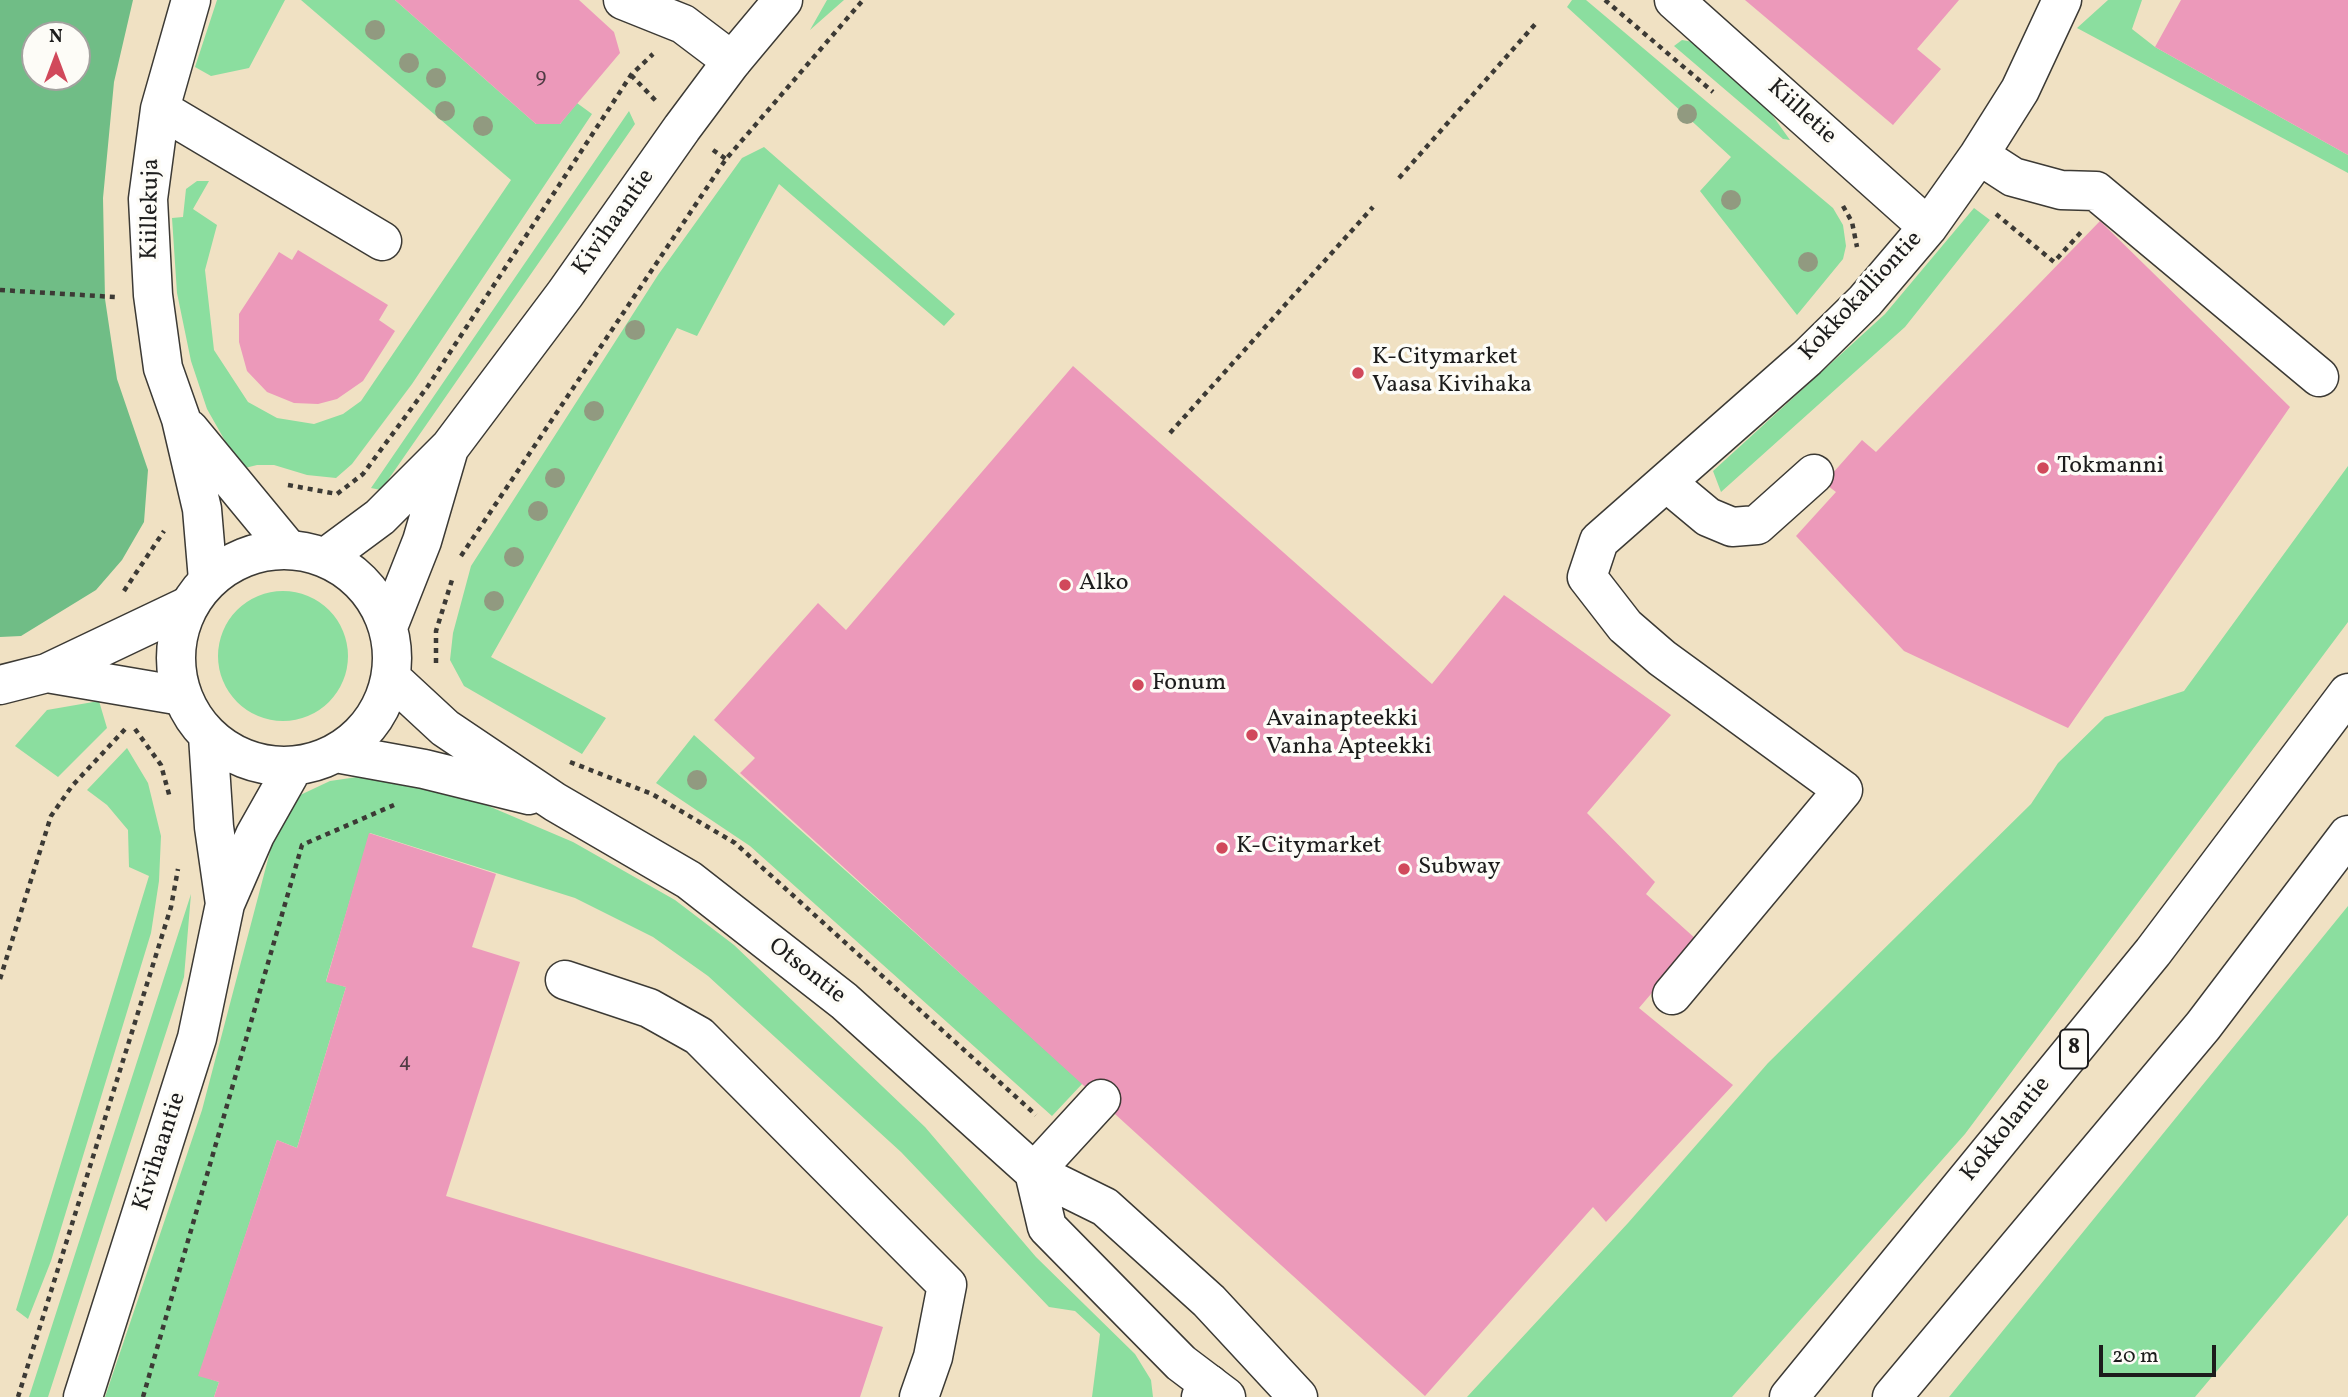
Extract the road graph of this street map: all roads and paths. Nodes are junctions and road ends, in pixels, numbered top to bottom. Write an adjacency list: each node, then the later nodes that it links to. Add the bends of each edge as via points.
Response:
1 (191, 0): 12 (main road, Kiillekuja)
2 (623, 0): 9 (main road)
3 (783, 0): 10 (main road, Kivihaantie)
4 (863, 0): 32 (path, via 726,159)
5 (1605, 0): 11 (path)
6 (1674, 0): 17 (main road, Kiilletie)
7 (2062, 0): 13 (main road, Kokkokalliontie, via 2020,90)
8 (1538, 21): 14 (path)
9 (683, 24): 10 (main road); 28 (path, via 631,75 428,386 363,474 337,494 261,480)
10 (732, 61): 25 (main road, Kivihaantie)
11 (1724, 102)
12 (160, 108): 18 (main road); 23 (main road, Kiillekuja, via 148,198 153,295 163,368)
13 (1979, 155): 17 (main road, Kokkokalliontie); 22 (main road, via 2013,177 2061,190 2096,191)
14 (1399, 177)
15 (1840, 201): 19 (path, via 1852,222)
16 (1373, 207): 24 (path)
17 (1928, 227): 27 (main road, Kokkokalliontie, via 1865,301 1807,358)
18 (382, 241)
19 (1855, 256)
20 (0, 290): 21 (path)
21 (123, 298)
22 (2319, 377)
23 (181, 419): 28 (main road, Kiillekuja); 29 (main road, Kiillekuja)
24 (1170, 433)
25 (450, 447): 31 (main road, Kivihaantie, via 380,517); 34 (main road, Kivihaantie, via 422,541)
26 (1814, 474): 27 (main road, via 1757,525 1732,527 1707,517)
27 (1667, 482): 54 (main road, Kokkokalliontie, via 1599,541 1587,577 1625,626 1662,658 1843,790)
28 (237, 490): 30 (main road, Kiillekuja)
29 (202, 509): 33 (main road, Kiillekuja); 35 (path, via 167,526 114,603)
30 (288, 549): 31 (main road); 33 (main road, via 245,556)
31 (326, 557): 34 (main road, via 354,574 375,598)
32 (458, 560)
33 (198, 593): 35 (main road); 41 (main road, via 177,635 175,666)
34 (388, 627): 37 (main road, via 393,652)
35 (111, 641): 36 (main road)
36 (47, 673): 38 (main road); 39 (main road)
37 (391, 678): 44 (main road, via 380,708 361,734); 47 (main road, Otsontie, via 445,728)
38 (115, 683): 41 (main road); 42 (path, via 120,714)
39 (0, 685)
40 (2348, 693): 64 (main road, Kokkolantie / 8, via 2153,952)
41 (182, 696): 43 (main road)
42 (131, 723): 48 (path, via 160,765); 52 (path, via 72,786 51,816)
43 (208, 736): 45 (main road, via 233,754 263,764); 51 (main road, Kivihaantie)
44 (336, 753): 45 (main road); 46 (main road, Otsontie)
45 (294, 766): 51 (main road, Kivihaantie, via 255,835)
46 (425, 769): 47 (main road, Otsontie); 61 (path, via 401,803 303,845)
47 (555, 802): 56 (main road, Otsontie, via 689,880 844,1001)
48 (172, 805)
49 (2348, 835): 65 (main road, via 2203,1026)
50 (179, 863): 59 (path, via 171,907)
51 (225, 904): 60 (main road, Kivihaantie, via 197,1038)
52 (0, 979)
53 (565, 980): 62 (main road, via 649,1008 699,1036 947,1285 933,1357)
54 (1672, 995)
55 (1101, 1099): 56 (main road)
56 (1034, 1172): 57 (main road, Otsontie, via 1105,1207 1209,1301); 58 (main road, via 1047,1227)
57 (1247, 1342): 58 (main road); 63 (main road, Otsontie)
58 (1212, 1393)
59 (18, 1397)
60 (83, 1397)
61 (143, 1397)
62 (919, 1397)
63 (1298, 1397)
64 (1789, 1397)
65 (1892, 1397)

